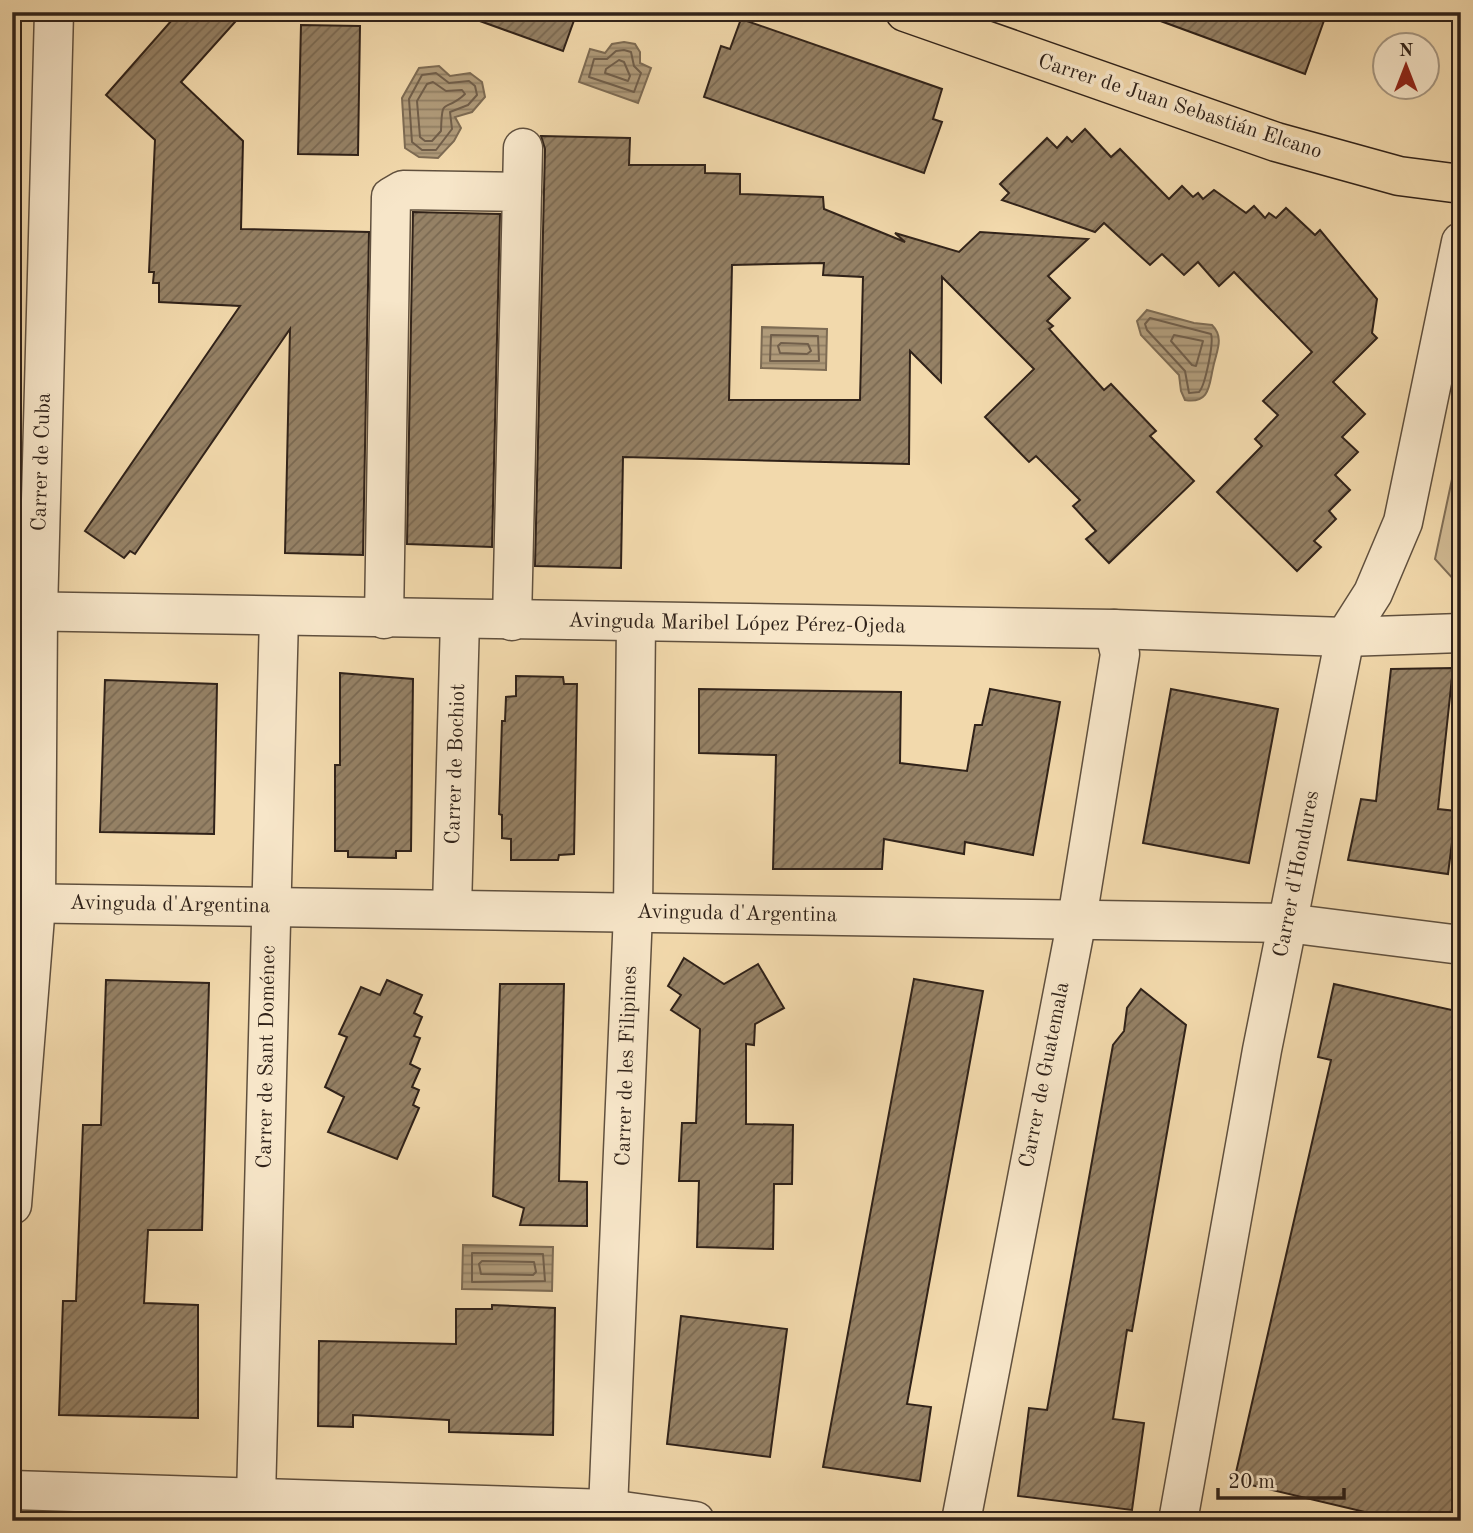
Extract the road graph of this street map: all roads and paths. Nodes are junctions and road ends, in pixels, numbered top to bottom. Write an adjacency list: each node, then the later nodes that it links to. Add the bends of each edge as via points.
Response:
1 (54, 12): 7 (street, Carrer de Cuba)
2 (905, 12): 4 (main road, Carrer de Juan Sebastián Elcano, via 1276,142 1399,176)
3 (523, 148): 5 (street)
4 (1461, 184)
5 (522, 192): 9 (street, via 403,190 391,197); 11 (street)
6 (1461, 242): 15 (street, Carrer d'Hondures, via 1404,522 1373,593)
7 (25, 612): 8 (street, Avinguda Maribel López Pérez-Ojeda); 16 (street, Carrer de Cuba)
8 (279, 617): 9 (street, Avinguda Maribel López Pérez-Ojeda); 17 (street, Carrer de Sant Doménec)
9 (384, 619): 10 (street, Avinguda Maribel López Pérez-Ojeda)
10 (460, 620): 11 (street, Avinguda Maribel López Pérez-Ojeda); 18 (street, Carrer de Bochiot)
11 (512, 621): 12 (street, Avinguda Maribel López Pérez-Ojeda)
12 (636, 622): 13 (street, Avinguda Maribel López Pérez-Ojeda); 19 (street, Carrer de les Filipines)
13 (1114, 629): 15 (street, Avinguda Maribel López Pérez-Ojeda); 20 (street, Carrer de Guatemala, via 1120,654)
14 (1461, 633): 15 (street, Avinguda Maribel López Pérez-Ojeda)
15 (1345, 638): 21 (street, Carrer d'Hondures)
16 (24, 904): 17 (street, Avinguda d'Argentina); 23 (street, Carrer de Cuba)
17 (272, 906): 18 (street, Avinguda d'Argentina); 25 (street, Carrer de Sant Doménec)
18 (453, 908): 19 (street, Avinguda d'Argentina)
19 (633, 913): 20 (street, Avinguda d'Argentina); 26 (street, Carrer de les Filipines)
20 (1077, 919): 21 (street, Avinguda d'Argentina); 28 (street, Carrer de Guatemala)
21 (1287, 923): 22 (street, Avinguda d'Argentina); 29 (street, Carrer d'Hondures)
22 (1461, 945)
23 (12, 1205)
24 (12, 1490): 25 (street)
25 (256, 1498): 26 (street)
26 (608, 1509): 27 (street)
27 (695, 1521)
28 (961, 1521)
29 (1178, 1521)

